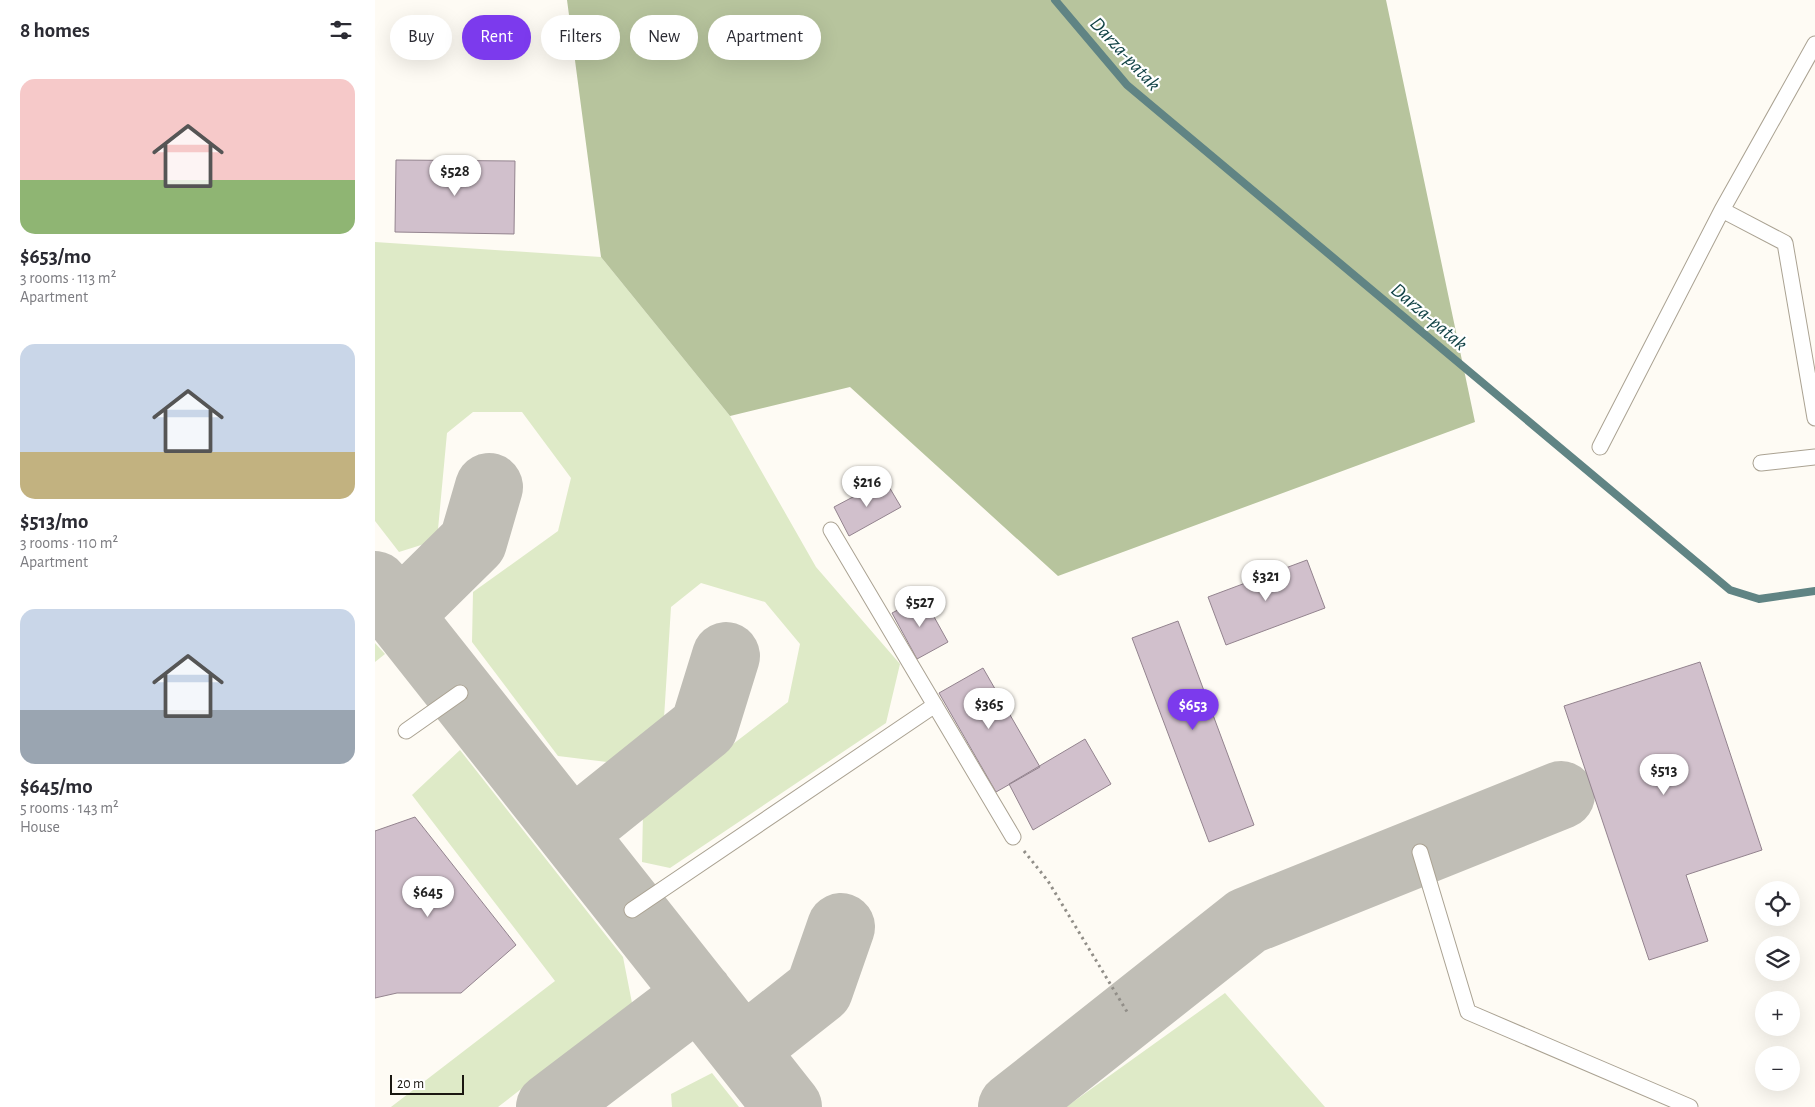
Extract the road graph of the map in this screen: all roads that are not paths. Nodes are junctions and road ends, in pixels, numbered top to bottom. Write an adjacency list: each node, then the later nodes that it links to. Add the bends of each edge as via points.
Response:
1 (1815, 44): 2 (lane)
2 (1722, 210): 3 (lane, via 1785,243); 4 (lane)
3 (1815, 418)
4 (1600, 447)
5 (1815, 457): 6 (lane)
6 (1761, 463)
7 (831, 530): 9 (lane)
8 (460, 692): 10 (lane)
9 (935, 705): 11 (lane); 13 (lane)
10 (406, 730)
11 (1013, 837)
12 (1420, 852): 14 (lane, via 1468,1012)
13 (632, 910)
14 (1691, 1107)

